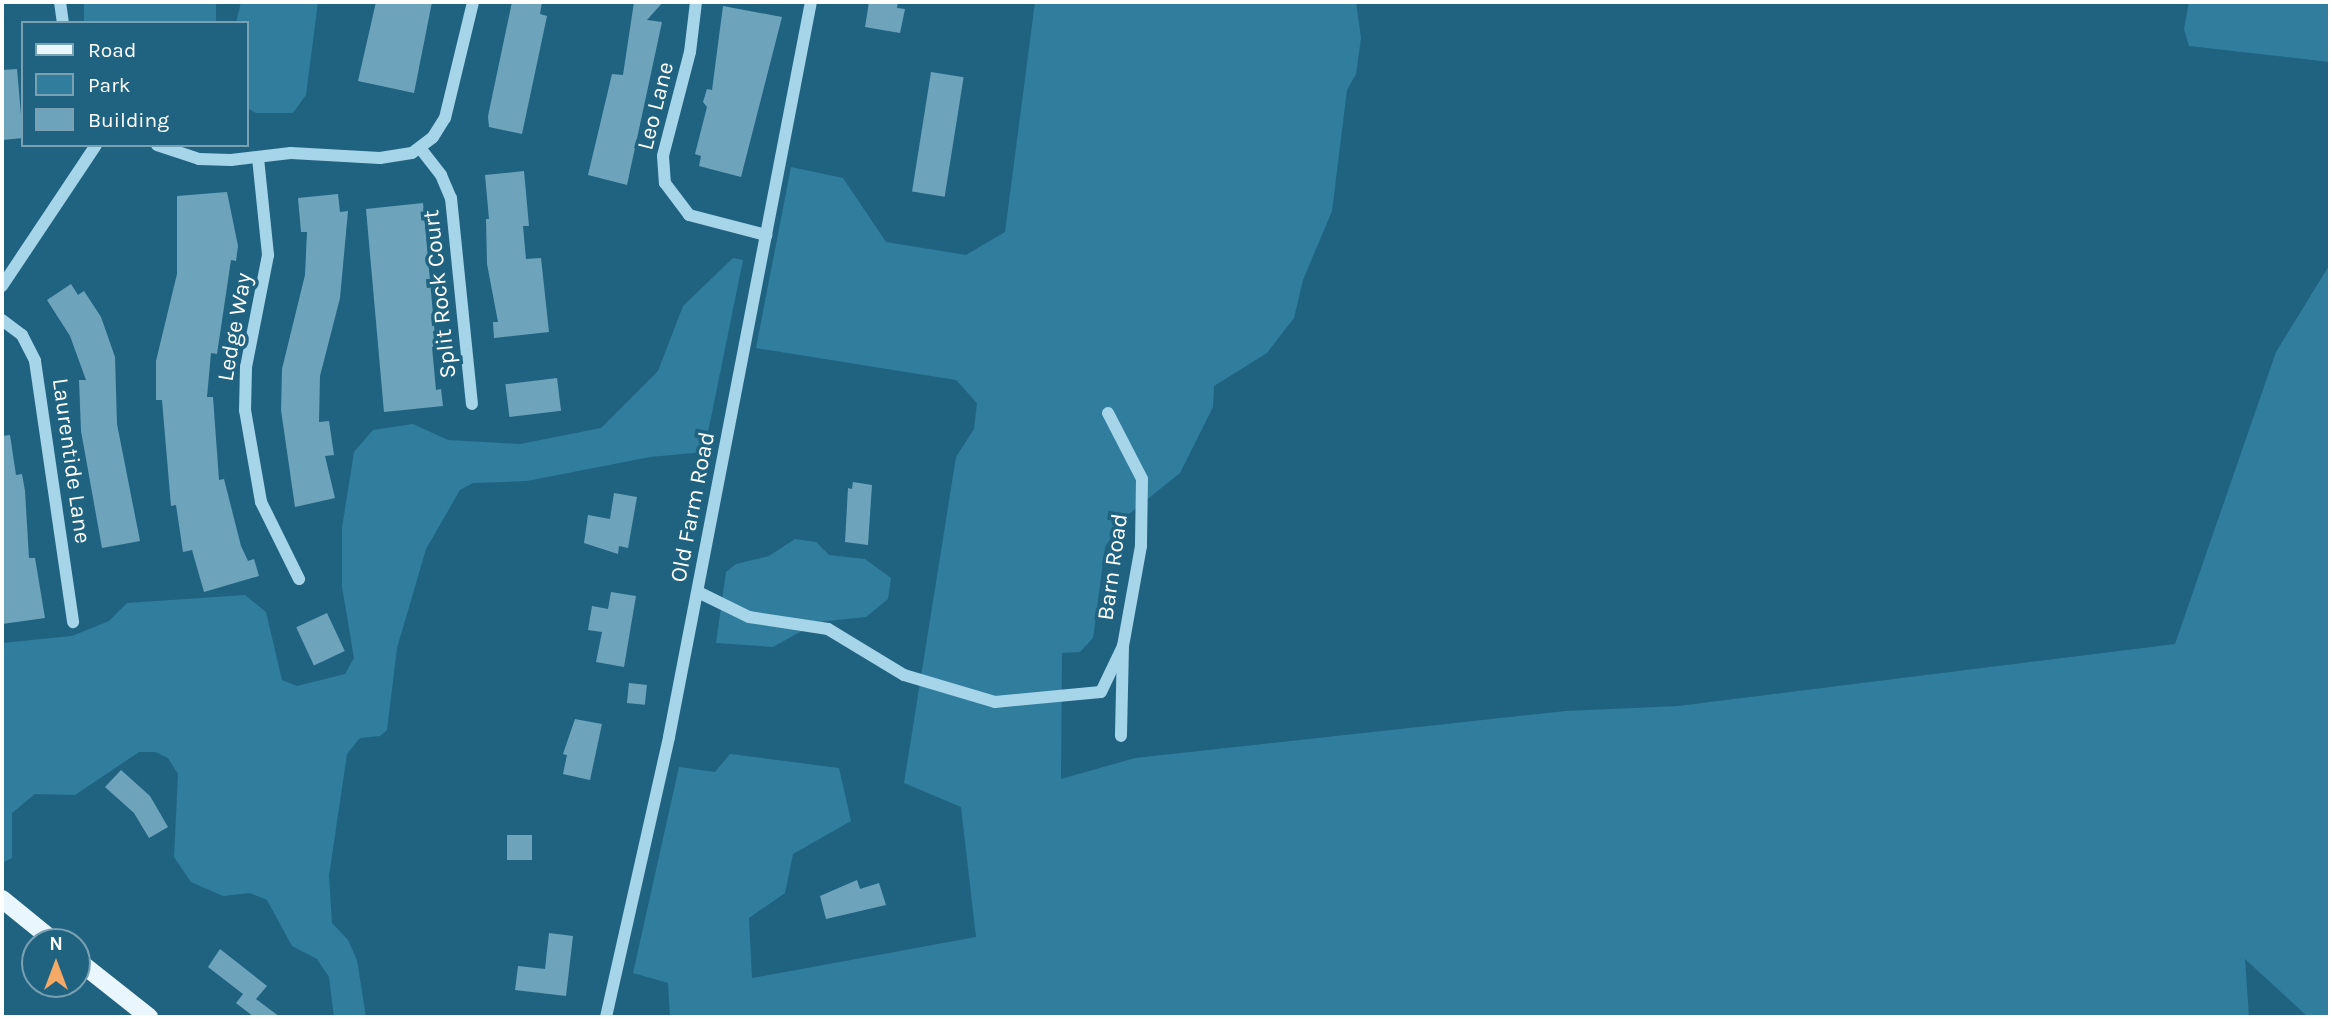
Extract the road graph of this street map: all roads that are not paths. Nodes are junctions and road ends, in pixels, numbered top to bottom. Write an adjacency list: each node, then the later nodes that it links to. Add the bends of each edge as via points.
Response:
1 (60, 2): 5 (street)
2 (473, 2): 8 (street, via 449,109 433,137)
3 (696, 2): 10 (street, Leo Lane, via 688,62 663,156 665,183 689,215)
4 (811, 2): 10 (street, Old Farm Road)
5 (63, 21)
6 (95, 147): 11 (street)
7 (163, 147): 9 (street, via 199,159)
8 (419, 148): 9 (street, via 380,158 305,152); 13 (street, Split Rock Court, via 441,175 451,198)
9 (258, 158): 15 (street, Ledge Way, via 268,255 246,367 245,410 261,502)
10 (766, 236): 16 (street, Old Farm Road)
11 (2, 286)
12 (2, 320): 17 (street, Laurentide Lane, via 22,335 35,361)
13 (472, 404)
14 (1108, 413): 18 (street, Barn Road, via 1142,479 1141,546)
15 (299, 579)
16 (698, 592): 18 (street, via 749,617 828,629 904,676 995,702 1101,692); 24 (street, Old Farm Road)
17 (74, 622)
18 (1123, 646): 19 (street, Barn Road)
19 (1121, 736)
20 (2, 899): 21 (main road)
21 (38, 928)
22 (91, 971): 23 (main road)
23 (149, 1017)
24 (606, 1017)

